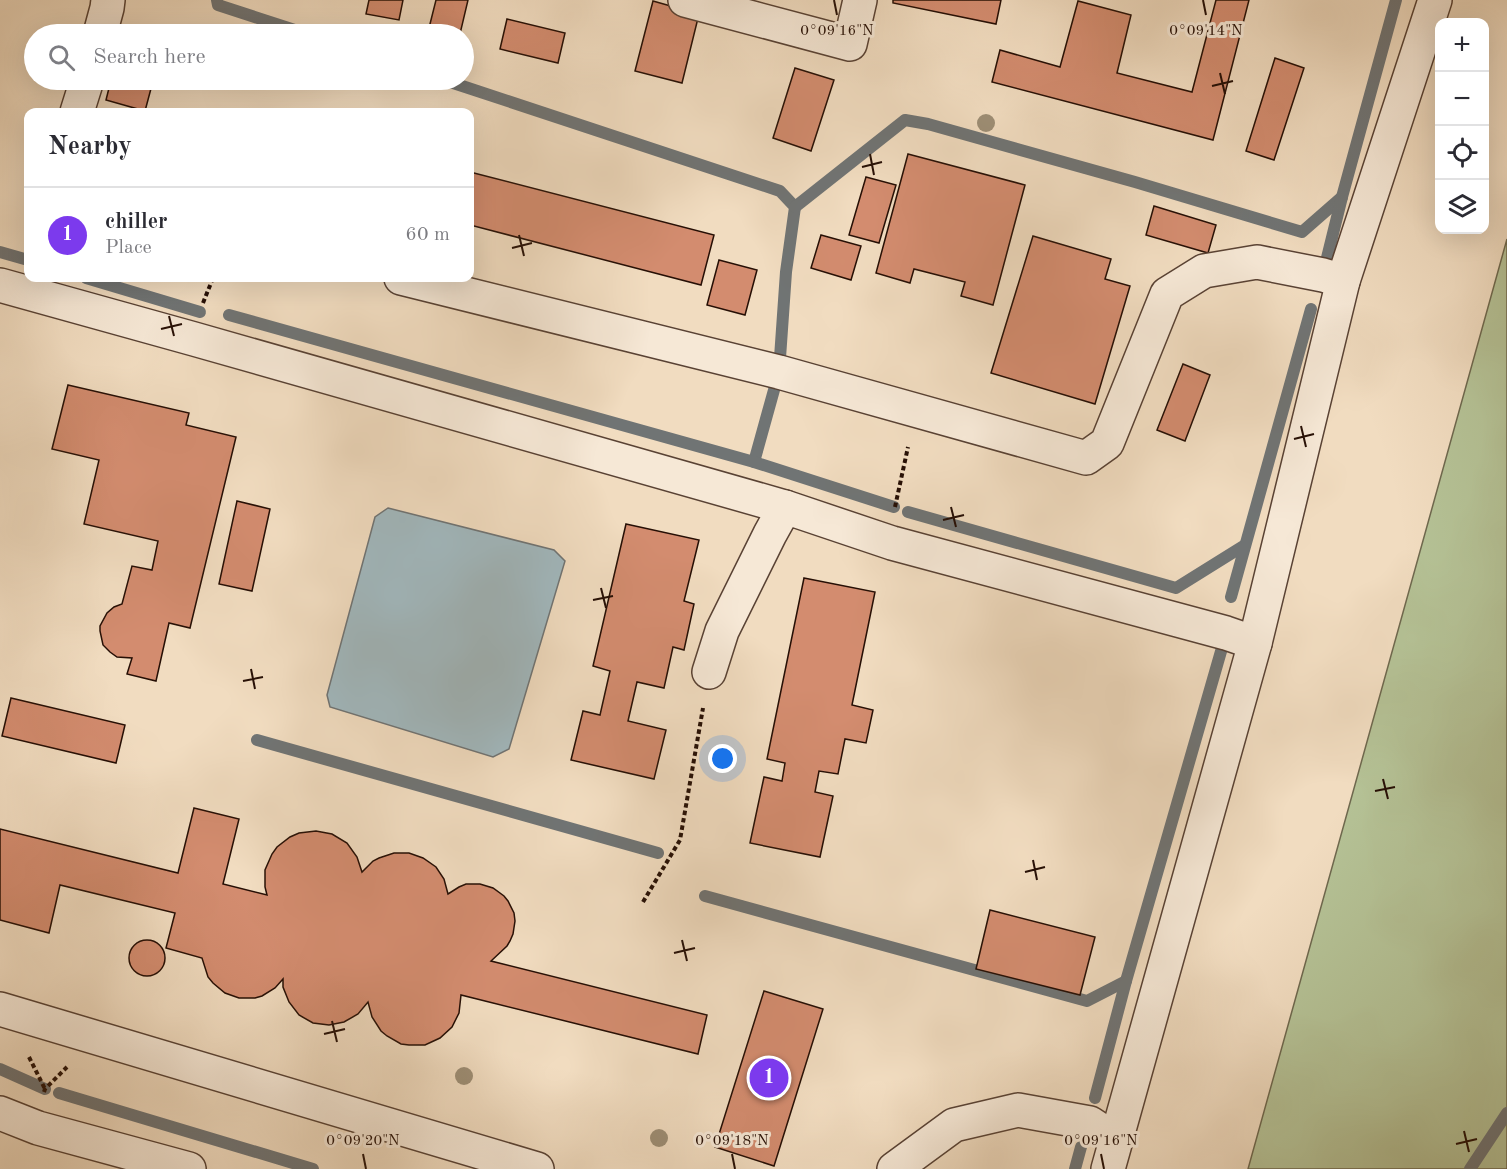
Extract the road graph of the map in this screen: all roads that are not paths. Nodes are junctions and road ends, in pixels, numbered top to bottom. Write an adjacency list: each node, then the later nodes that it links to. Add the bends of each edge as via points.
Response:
1 (108, 0): 5 (lane)
2 (685, 0): 3 (lane, via 850,44)
3 (860, 0)
4 (1435, 0): 8 (lane)
5 (103, 24)
6 (84, 90): 7 (lane)
7 (78, 108)
8 (1343, 281): 9 (lane, via 1257,262 1204,271 1167,294 1107,443 1086,458 779,372); 12 (lane)
9 (417, 282)
10 (0, 285): 11 (lane)
11 (785, 507): 12 (lane, via 892,543); 13 (lane, via 722,631)
12 (1255, 643): 16 (lane)
13 (709, 672)
14 (0, 1009): 18 (lane)
15 (0, 1113): 17 (lane, via 38,1128)
16 (1112, 1155): 19 (lane, via 1090,1123 1018,1110 954,1125)
17 (189, 1169)
18 (537, 1169)
19 (894, 1169)

